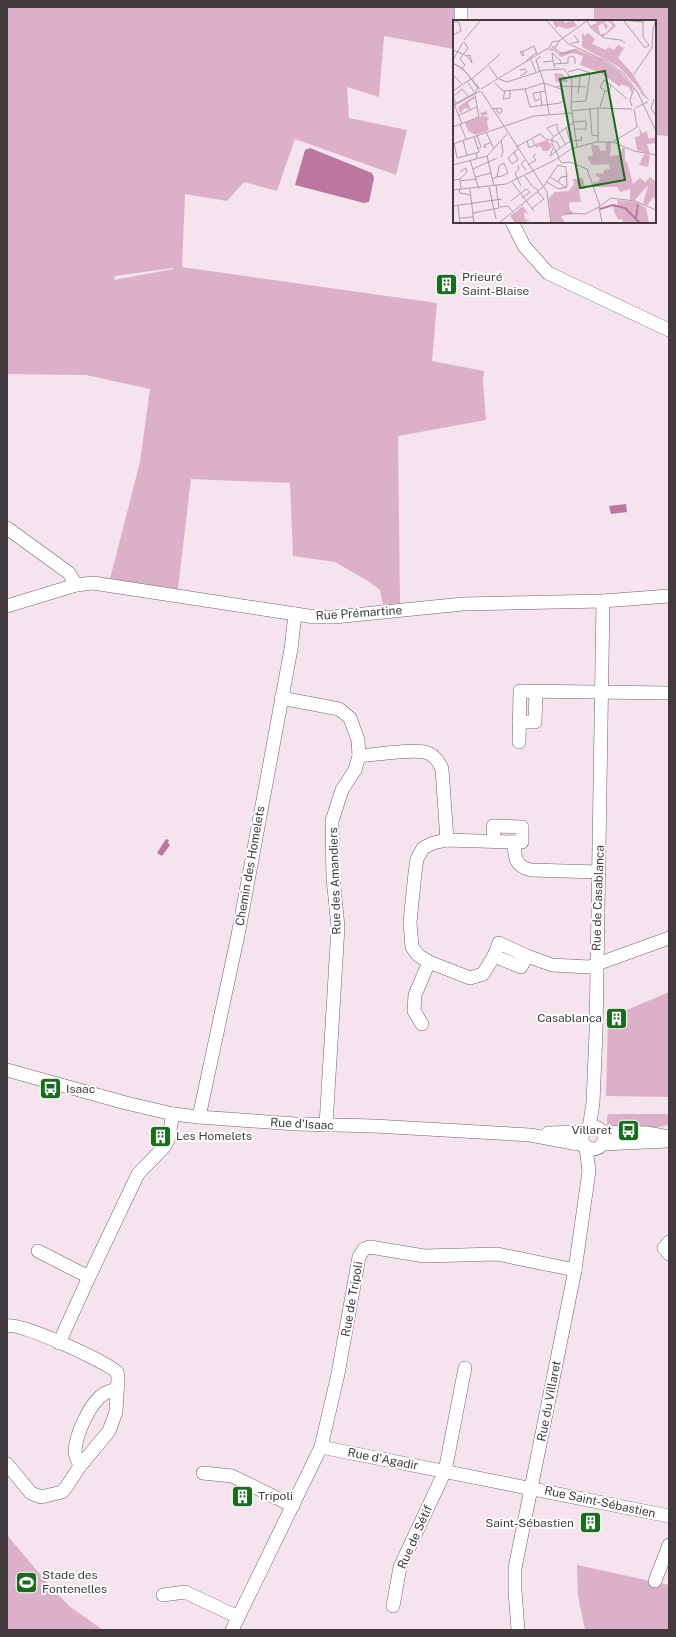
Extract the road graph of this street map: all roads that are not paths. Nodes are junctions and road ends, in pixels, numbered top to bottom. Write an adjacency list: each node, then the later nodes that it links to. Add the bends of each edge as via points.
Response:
1 (460, 7): 2 (street)
2 (461, 20)
3 (512, 223): 4 (street, via 524,246 548,273)
4 (669, 330)
5 (7, 528): 6 (street, via 69,573)
6 (76, 585): 9 (street, Rue Prémartine); 10 (street, Rue Prémartine, via 109,585)
7 (669, 596): 8 (street, Rue Prémartine)
8 (603, 601): 10 (street, Rue Prémartine, via 462,604 334,617); 11 (street, Rue de Casablanca)
9 (7, 606)
10 (295, 614): 13 (street, Chemin des Homelets)
11 (602, 693): 12 (street); 14 (street, via 520,691); 17 (street, Rue de Casablanca)
12 (669, 693)
13 (281, 698): 15 (street, Rue des Amandiers, via 339,709 350,718 356,730); 24 (street, Chemin des Homelets, via 238,935)
14 (519, 742)
15 (359, 756): 16 (street, via 415,752 427,752 434,756 442,770); 25 (street, Rue des Amandiers, via 355,770 342,790 332,821 333,878 338,928)
16 (447, 840): 17 (street, via 514,842 516,860 524,869); 19 (street, via 433,842 423,848 414,873 410,922 412,947 418,955)
17 (599, 872): 20 (street, Rue de Casablanca)
18 (669, 938): 20 (street)
19 (429, 962): 20 (street, via 470,978 483,974 494,956 520,967 527,956 552,965); 21 (street, via 415,995 414,1011)
20 (596, 965): 27 (street, Rue de Casablanca)
21 (422, 1024)
22 (7, 1070): 23 (street, Rue d'Isaac)
23 (173, 1114): 24 (street, Rue d'Isaac); 33 (street, via 168,1140 138,1174)
24 (199, 1118): 25 (street, Rue d'Isaac)
25 (326, 1125): 27 (street, Rue d'Isaac)
26 (669, 1136): 27 (street, Rue d'Isaac, via 646,1133)
27 (593, 1138): 28 (street, Rue d'Isaac, via 610,1142); 32 (street, Rue du Villaret)
28 (669, 1141)
29 (669, 1242): 31 (street, via 664,1248)
30 (38, 1251): 33 (street)
31 (669, 1254)
32 (575, 1270): 38 (street, Rue de Tripoli, via 497,1254 424,1256 370,1247 364,1249 359,1257 338,1374); 43 (street, Rue du Villaret)
33 (89, 1277): 35 (street)
34 (7, 1326): 35 (street, via 20,1327)
35 (59, 1343): 37 (street, via 110,1366 117,1372)
36 (465, 1368): 41 (street)
37 (117, 1389): 40 (street, via 116,1412 110,1431); 40 (street, via 105,1393 93,1406 84,1422 76,1439 75,1453)
38 (321, 1447): 41 (street, Rue d'Agadir); 44 (street, Rue de Tripoli)
39 (7, 1464): 40 (street, via 31,1493 41,1497 62,1492)
40 (80, 1466)
41 (445, 1471): 43 (street, Rue d'Agadir); 49 (street, Rue de Sétif, via 400,1567)
42 (203, 1473): 44 (street, via 232,1476)
43 (531, 1488): 45 (street, Rue Saint-Sébastien); 52 (street, Rue du Villaret, via 515,1568)
44 (293, 1506): 50 (street, Rue de Tripoli)
45 (669, 1516)
46 (669, 1545): 47 (street)
47 (655, 1581)
48 (163, 1595): 50 (street, via 185,1592)
49 (393, 1606)
50 (238, 1617): 51 (street, Rue de Tripoli)
51 (232, 1630)
52 (518, 1630)

